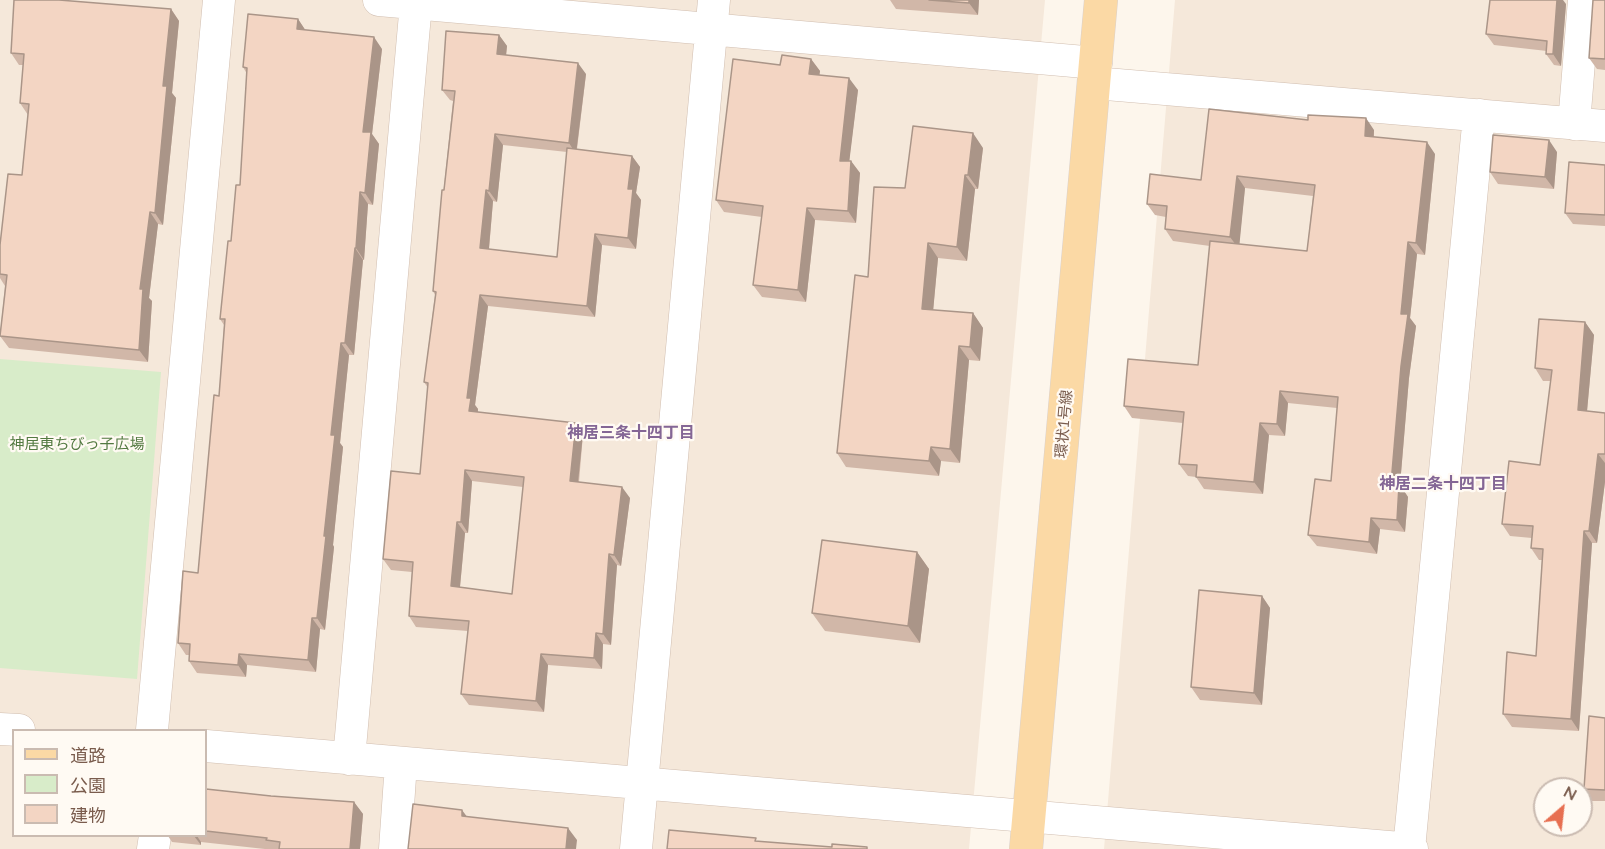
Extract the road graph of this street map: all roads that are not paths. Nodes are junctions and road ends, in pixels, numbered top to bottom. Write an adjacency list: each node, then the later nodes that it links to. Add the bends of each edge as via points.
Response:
1 (219, 0): 12 (street)
2 (379, 0): 5 (street)
3 (1101, 0): 8 (main road, 環状1号線)
4 (1584, 0): 10 (street)
5 (416, 3): 6 (street); 14 (street)
6 (483, 4): 7 (street)
7 (713, 14): 8 (street); 16 (street)
8 (1095, 73): 9 (street); 17 (main road, 環状1号線)
9 (1479, 115): 10 (street); 21 (street)
10 (1574, 124): 11 (street)
11 (1605, 126)
12 (152, 729)
13 (207, 746): 14 (street)
14 (349, 759): 15 (street)
15 (402, 764): 16 (street); 18 (street)
16 (642, 784): 17 (street); 19 (street)
17 (1029, 816): 20 (main road, 環状1号線); 21 (street)
18 (395, 849)
19 (636, 849)
20 (1026, 849)
21 (1410, 849)

